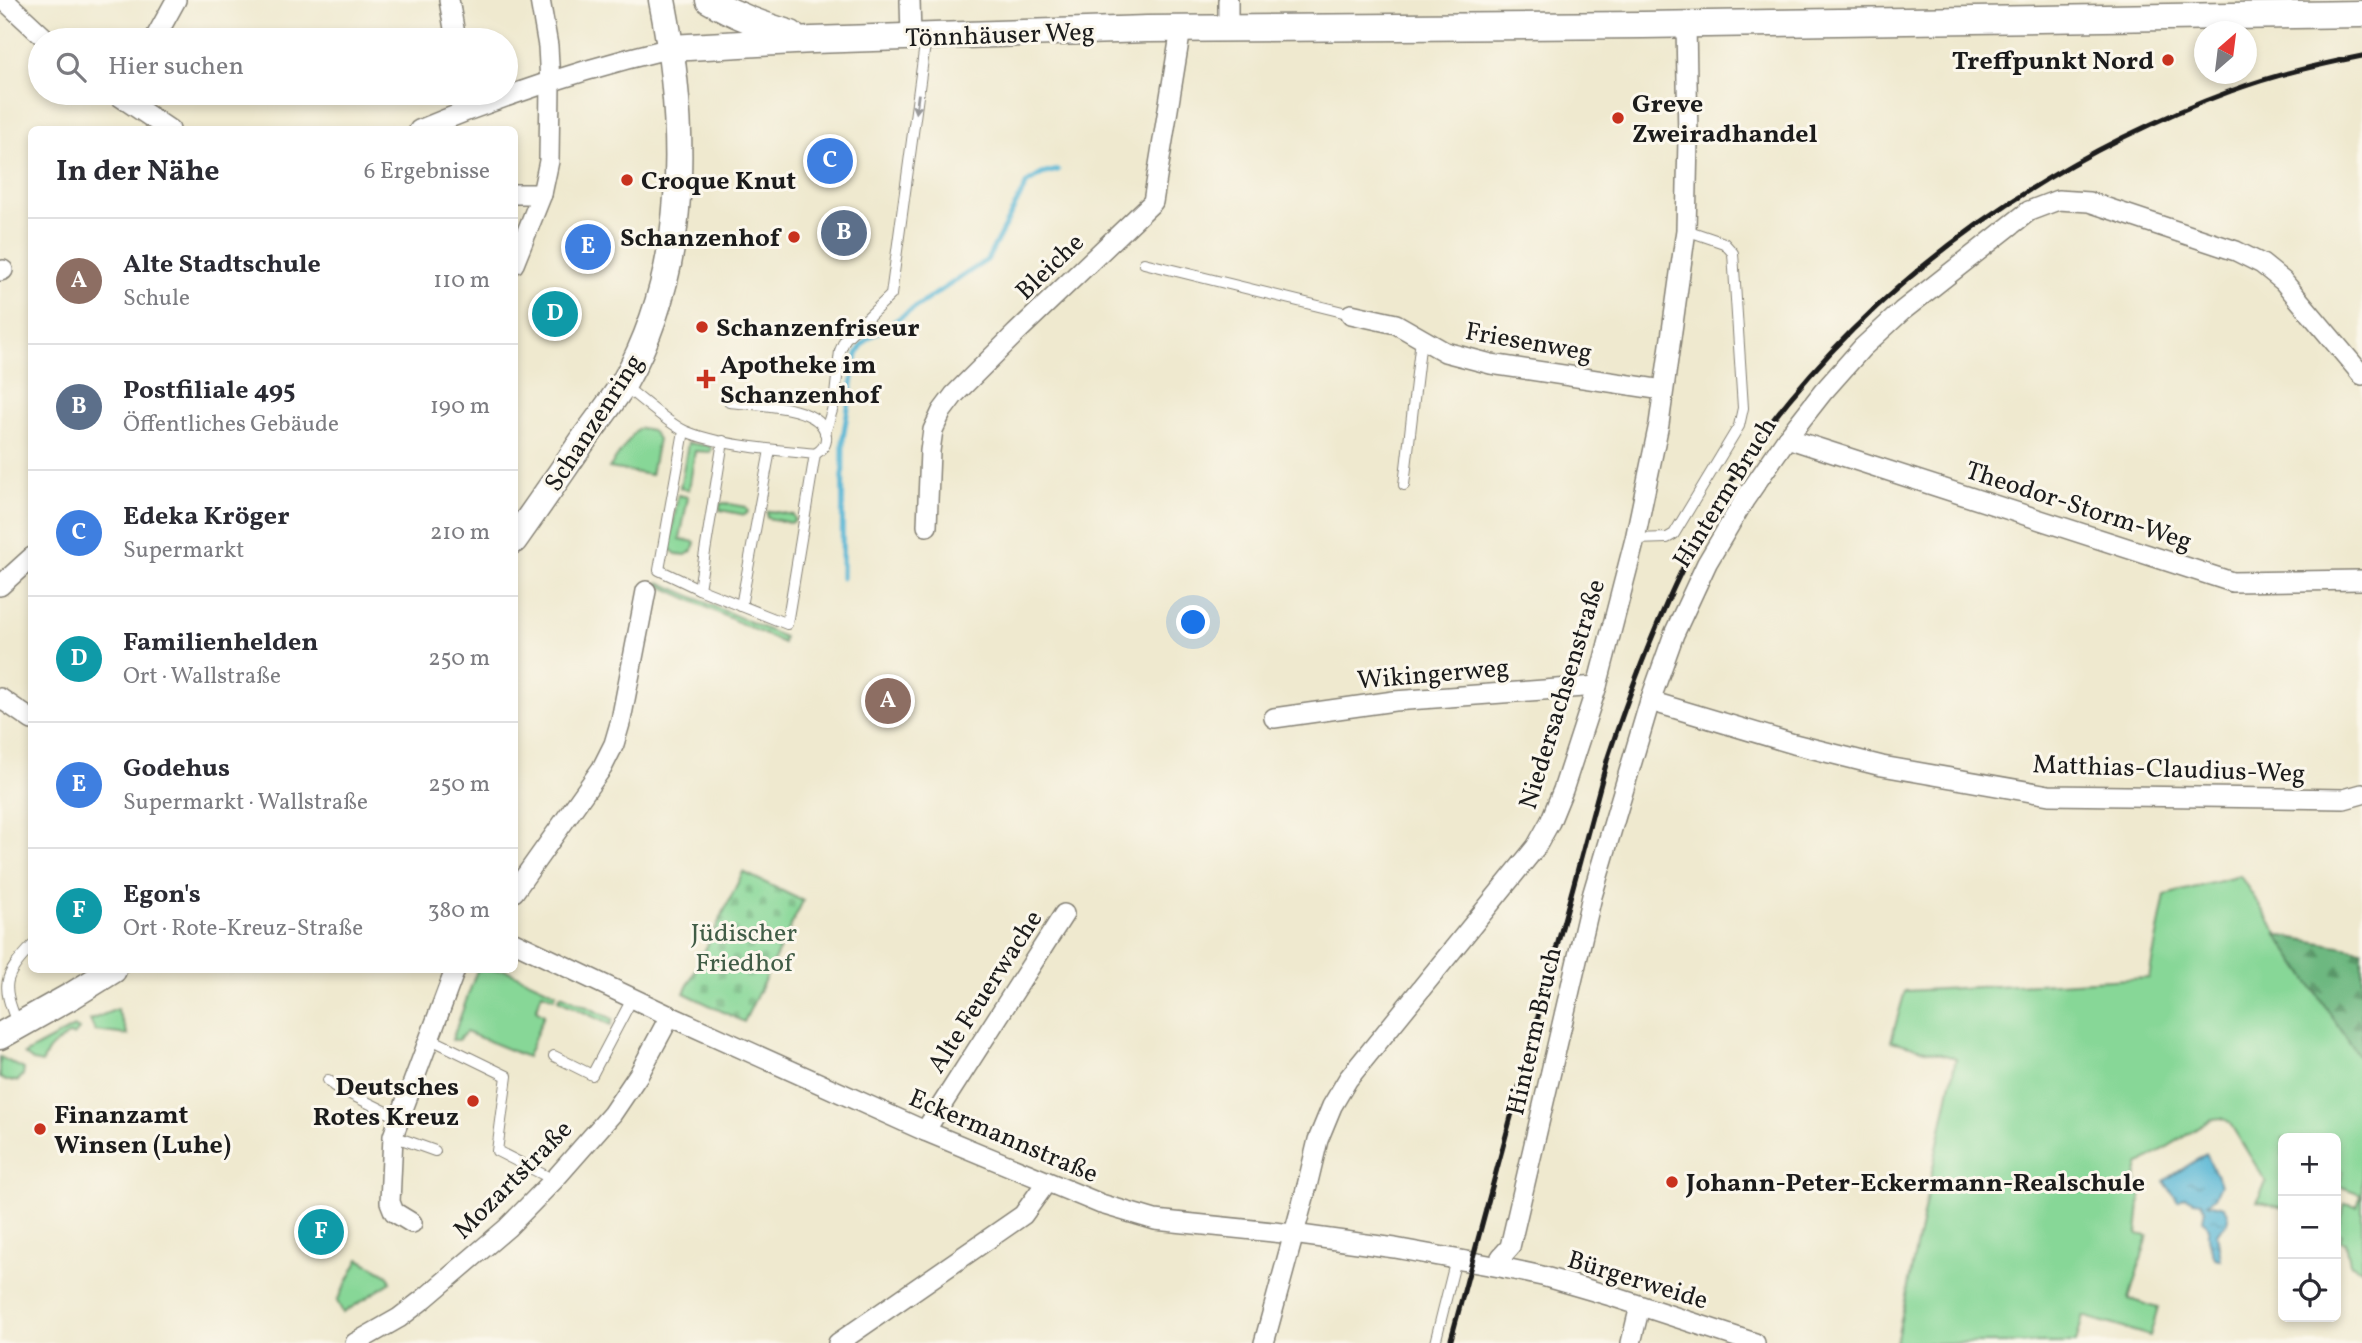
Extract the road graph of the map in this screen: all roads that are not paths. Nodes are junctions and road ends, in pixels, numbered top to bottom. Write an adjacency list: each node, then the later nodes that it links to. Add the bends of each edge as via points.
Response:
1 (4, 0): 11 (street)
2 (176, 0): 12 (street)
3 (449, 0): 13 (street)
4 (540, 0): 19 (street)
5 (662, 0): 18 (main road, Schanzenring)
6 (709, 0): 17 (main road, Tönnhäuser Weg, via 756,24)
7 (910, 0): 16 (street)
8 (1228, 0): 14 (street)
9 (2362, 14): 10 (main road, Tönnhäuser Weg)
10 (1686, 24): 14 (main road, Tönnhäuser Weg); 27 (street, Niedersachsenstraße)
11 (34, 28)
12 (161, 28)
13 (454, 28)
14 (1228, 28): 15 (main road, Tönnhäuser Weg)
15 (1181, 29): 16 (main road, Tönnhäuser Weg); 43 (street, Bleiche, via 1153,202 942,411 930,451)
16 (918, 36): 17 (main road, Tönnhäuser Weg); 37 (lane, one-way to 37, via 891,295 845,339)
17 (813, 40): 18 (main road, Tönnhäuser Weg)
18 (671, 48): 19 (street); 33 (main road, Schanzenring, via 679,193 674,234 654,316)
19 (550, 83): 20 (street); 26 (street, via 549,161)
20 (518, 90)
21 (136, 105): 23 (street)
22 (462, 105): 24 (street)
23 (165, 126)
24 (426, 126)
25 (518, 194): 26 (street)
26 (542, 194): 28 (street)
27 (1686, 230): 34 (street, Niedersachsenstraße); 45 (lane, via 1724,243 1733,253 1743,408 1739,426 1674,534)
28 (518, 254)
29 (1144, 263): 30 (lane)
30 (1351, 314): 31 (street, Friesenweg, via 1396,324)
31 (1421, 339): 34 (street, Friesenweg, via 1445,352 1491,364); 42 (lane)
32 (2362, 374): 38 (street, Hinterm Bruch, via 2283,281 2262,264 2089,202 2058,200 2029,211 1902,311 1854,357)
33 (622, 385): 36 (lane); 44 (main road, Schanzenring)
34 (1663, 390): 45 (street, Niedersachsenstraße)
35 (729, 402): 37 (lane, via 799,411 814,417)
36 (684, 430): 39 (lane); 49 (lane, via 659,570)
37 (825, 433): 41 (lane, via 823,447)
38 (1787, 438): 47 (street, Theodor-Storm-Weg, via 2232,582); 54 (street, Hinterm Bruch, via 1707,563)
39 (723, 441): 40 (lane); 49 (lane)
40 (770, 450): 41 (lane); 51 (lane)
41 (815, 454): 51 (lane, via 787,624)
42 (1404, 485)
43 (927, 526)
44 (518, 534)
45 (1635, 539): 52 (street, Niedersachsenstraße)
46 (28, 561): 48 (street)
47 (2362, 580)
48 (0, 586)
49 (699, 589): 51 (lane)
50 (646, 590): 58 (street, via 614,744 603,768)
51 (741, 606)
52 (1597, 687): 56 (street, Wikingerweg, via 1394,701); 76 (street, Niedersachsenstraße, via 1563,790 1536,847 1348,1079 1332,1106)
53 (0, 698): 55 (street)
54 (1650, 701): 57 (street, Matthias-Claudius-Weg, via 1882,766 2049,795 2344,799); 78 (street, Hinterm Bruch, via 1592,896 1510,1247 1501,1257)
55 (28, 717)
56 (1274, 718)
57 (2362, 794)
58 (518, 886)
59 (1064, 914): 71 (street, Alte Feuerwache)
60 (518, 944): 64 (street, Eckermannstraße)
61 (28, 950): 66 (lane, via 7,981)
62 (108, 973): 66 (main road)
63 (454, 973): 67 (street)
64 (632, 999): 65 (street, Eckermannstraße); 68 (lane, via 592,1075)
65 (670, 1016): 71 (street, Eckermannstraße); 73 (street, Mozartstraße, via 612,1114)
66 (9, 1031)
67 (429, 1037): 70 (street); 73 (lane, via 507,1076 497,1152)
68 (554, 1056)
69 (328, 1080): 70 (lane)
70 (396, 1127): 72 (lane); 75 (street, via 390,1202 394,1212)
71 (925, 1131): 74 (street, Eckermannstraße)
72 (435, 1151)
73 (554, 1180): 80 (street, Mozartstraße, via 507,1228 425,1298)
74 (1046, 1183): 76 (street, Eckermannstraße, via 1154,1220); 81 (street, via 1023,1215)
75 (412, 1223)
76 (1293, 1234): 77 (street, Eckermannstraße); 82 (street, Niedersachsenstraße)
77 (1456, 1259): 78 (street, Eckermannstraße); 83 (lane)
78 (1505, 1268): 79 (street, Bürgerweide)
79 (1640, 1306): 84 (street); 85 (street, Bürgerweide)
80 (355, 1343)
81 (838, 1343)
82 (1264, 1343)
83 (1435, 1343)
84 (1631, 1343)
85 (1755, 1343)

